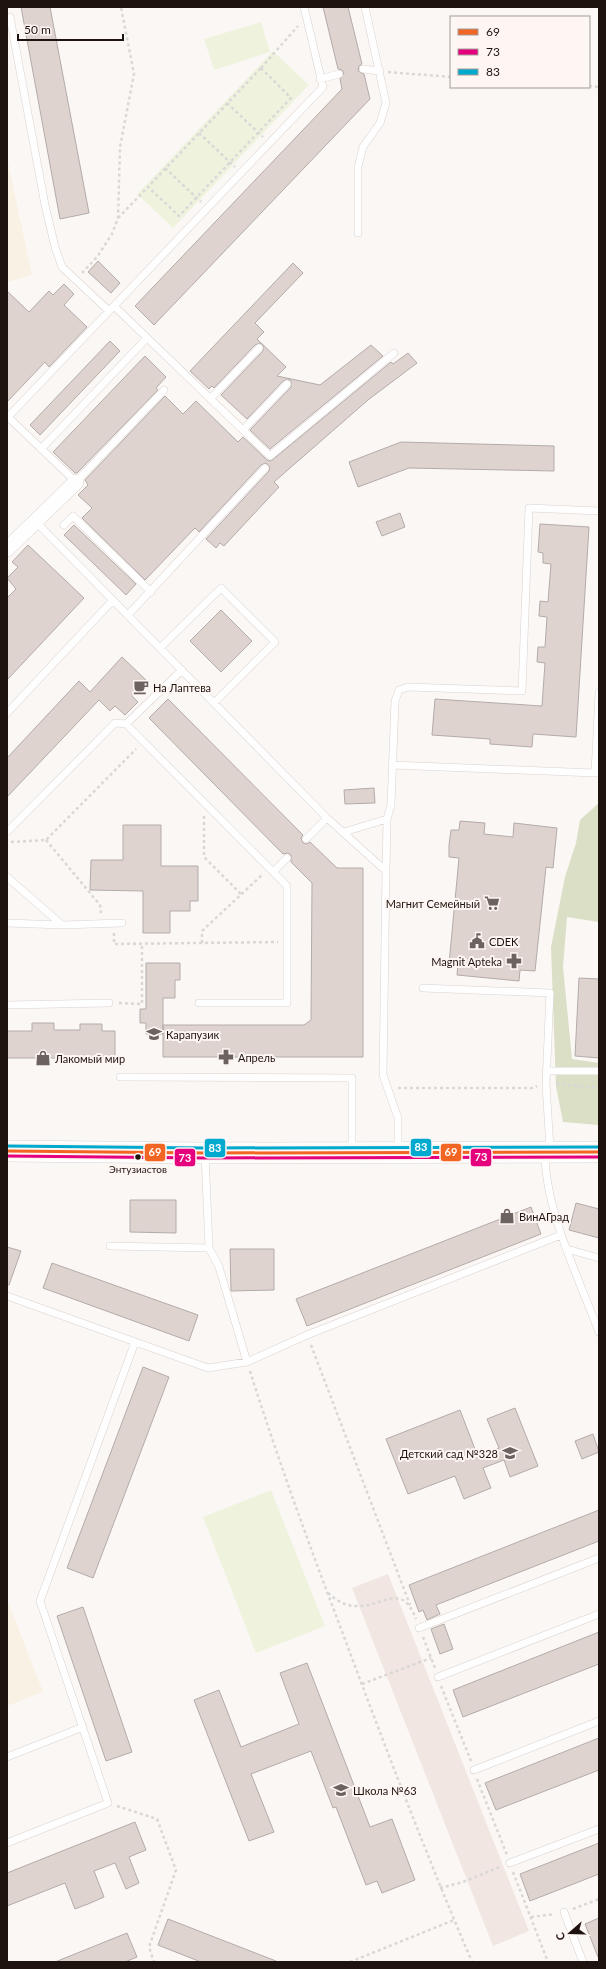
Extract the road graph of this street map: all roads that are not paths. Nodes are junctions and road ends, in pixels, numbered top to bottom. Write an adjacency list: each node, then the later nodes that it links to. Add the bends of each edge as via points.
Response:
1 (304, 7): 7 (lane)
2 (365, 7): 5 (lane)
3 (7, 17): 9 (lane, via 10,17 55,248 62,267)
4 (363, 69): 5 (lane)
5 (380, 71): 8 (lane, via 386,103 380,123 364,147 358,167)
6 (339, 74): 7 (lane)
7 (320, 78): 9 (lane, via 323,87)
8 (358, 233)
9 (111, 308): 10 (lane); 16 (lane)
10 (147, 338): 15 (lane); 18 (lane)
11 (259, 348): 15 (lane)
12 (394, 353): 17 (lane, via 270,456)
13 (287, 384): 17 (lane)
14 (164, 390): 20 (lane)
15 (210, 399): 17 (lane)
16 (7, 417): 18 (lane)
17 (243, 430)
18 (41, 449): 20 (lane)
19 (265, 468): 25 (lane)
20 (76, 482): 22 (street)
21 (599, 511): 34 (lane, via 529,508 522,691 408,687 399,690 395,701)
22 (34, 521): 24 (street); 26 (lane)
23 (64, 525): 25 (lane, via 73,516)
24 (7, 549)
25 (151, 592): 27 (lane)
26 (113, 600): 27 (lane); 32 (lane)
27 (128, 614): 28 (lane)
28 (160, 648): 29 (lane); 31 (lane, via 221,588 275,642)
29 (182, 670): 31 (lane); 33 (lane)
30 (599, 693): 34 (lane, via 595,773)
31 (214, 703): 35 (lane)
32 (7, 713)
33 (126, 724): 37 (lane, via 115,723); 41 (lane)
34 (392, 765): 36 (lane, via 391,805)
35 (327, 818): 38 (lane); 39 (lane)
36 (387, 819): 38 (lane); 42 (lane)
37 (7, 832)
38 (344, 832): 42 (lane, via 362,851)
39 (306, 838)
40 (287, 858): 41 (lane)
41 (271, 870): 48 (lane, via 287,886 287,1003)
42 (386, 870): 56 (lane, via 383,1075 398,1118)
43 (7, 877): 46 (lane)
44 (7, 923): 46 (lane)
45 (122, 923): 46 (lane)
46 (62, 925)
47 (423, 988): 51 (lane, via 550,993)
48 (199, 1003)
49 (110, 1004): 50 (lane)
50 (7, 1005)
51 (547, 1070): 52 (lane); 57 (lane)
52 (599, 1071)
53 (120, 1077): 55 (lane, via 352,1078)
54 (7, 1151): 59 (main road)
55 (352, 1152): 56 (main road); 59 (main road)
56 (398, 1152): 57 (main road)
57 (548, 1152): 58 (main road); 60 (lane, via 545,1170)
58 (599, 1152)
59 (205, 1153): 62 (lane)
60 (561, 1235): 63 (lane); 68 (lane, via 307,1335)
61 (110, 1246): 62 (lane)
62 (209, 1248): 68 (lane, via 219,1267)
63 (567, 1249): 64 (lane); 66 (lane)
64 (599, 1258)
65 (7, 1296): 67 (lane)
66 (599, 1332)
67 (135, 1342): 68 (lane, via 208,1368); 74 (lane, via 40,1601)
68 (247, 1362)
69 (599, 1558): 71 (lane)
70 (599, 1614): 72 (lane)
71 (419, 1628)
72 (438, 1677)
73 (599, 1721): 76 (lane)
74 (82, 1727): 75 (lane); 78 (lane, via 108,1803)
75 (7, 1757)
76 (474, 1770)
77 (599, 1829): 79 (lane)
78 (7, 1843)
79 (510, 1863)
80 (564, 1912): 81 (lane)
81 (583, 1962)

